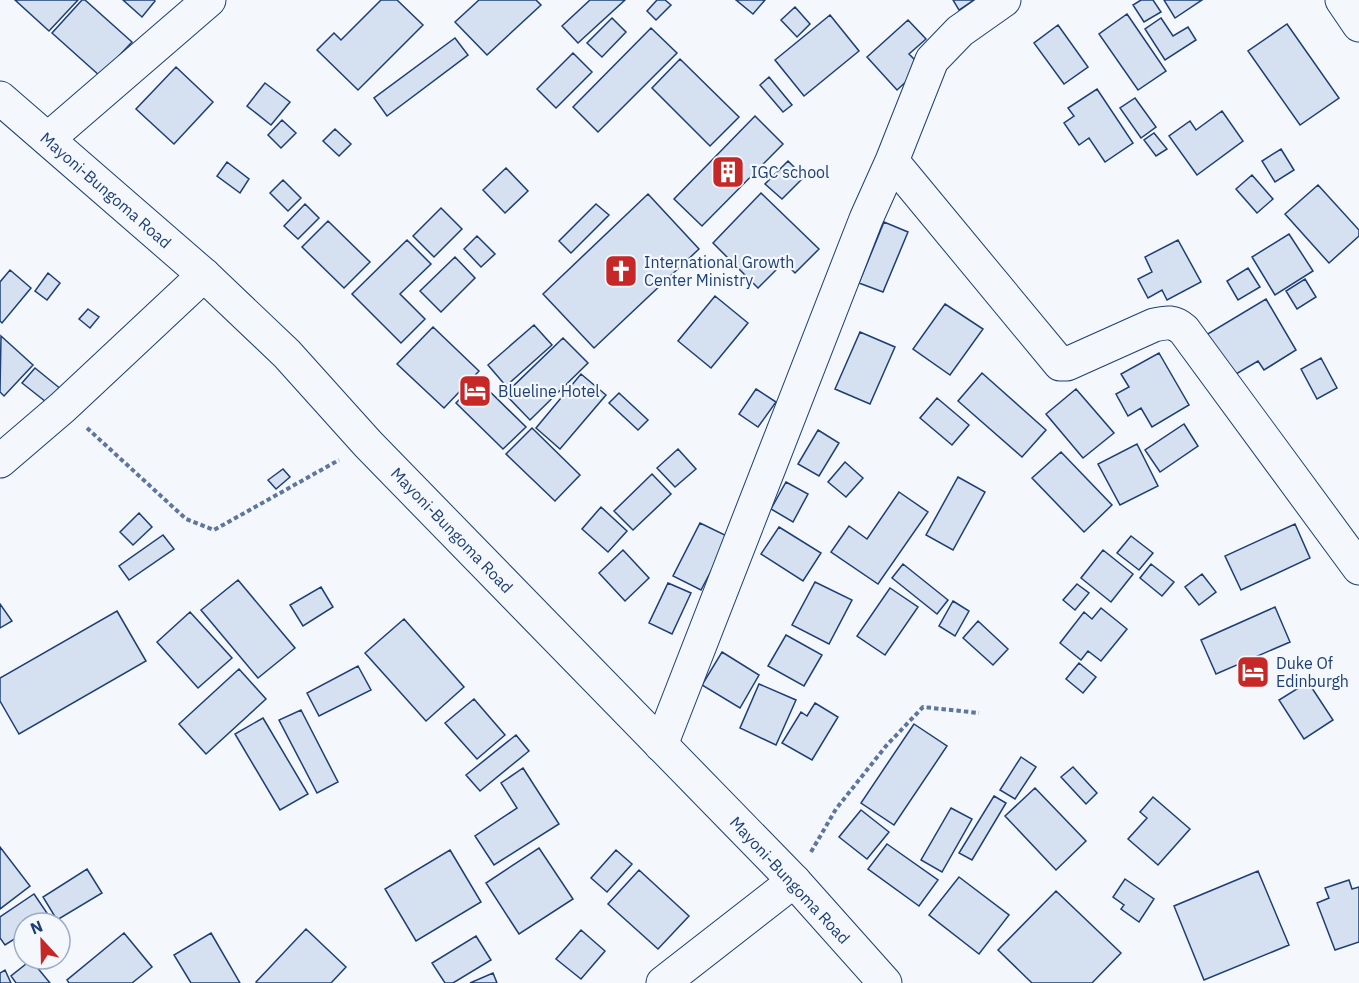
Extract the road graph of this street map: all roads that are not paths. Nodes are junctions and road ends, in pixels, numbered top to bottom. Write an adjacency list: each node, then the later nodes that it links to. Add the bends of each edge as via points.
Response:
1 (209, 0): 6 (street)
2 (1004, 0): 7 (street, via 960,31 932,60)
3 (1342, 0): 4 (street)
4 (1359, 25)
5 (0, 98): 6 (street, Mayoni-Bungoma Road)
6 (48, 139): 8 (street, Mayoni-Bungoma Road)
7 (892, 161): 10 (street, via 1060,364 1154,326 1176,323); 11 (street)
8 (204, 275): 9 (street); 11 (street, Mayoni-Bungoma Road, via 287,354 368,444)
9 (0, 461)
10 (1359, 568)
11 (661, 745): 12 (street, Mayoni-Bungoma Road)
12 (794, 881): 13 (street); 14 (street, Mayoni-Bungoma Road)
13 (663, 983)
14 (885, 983)

